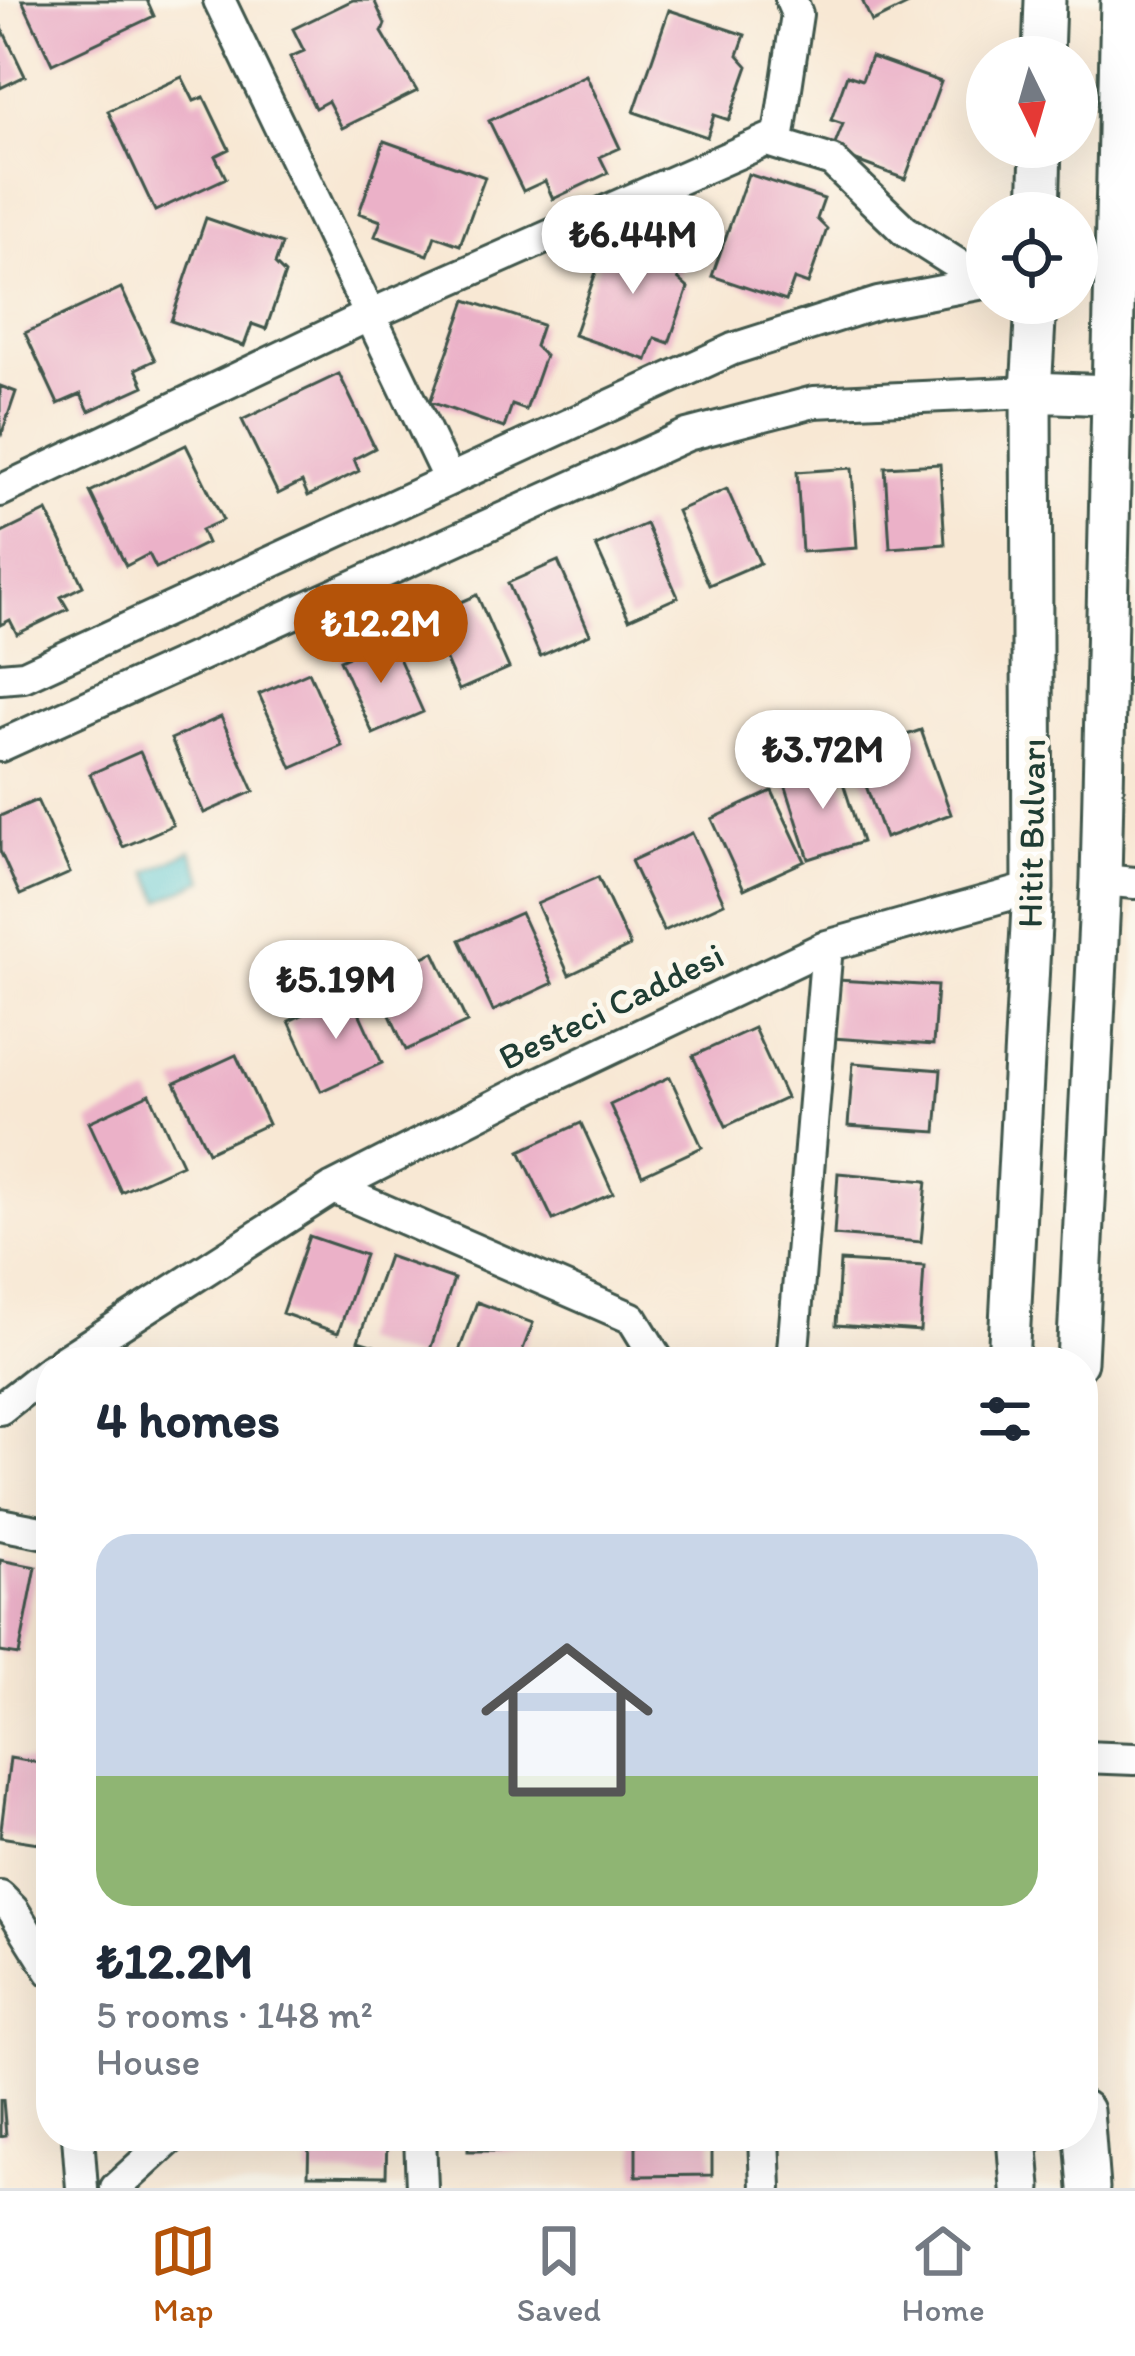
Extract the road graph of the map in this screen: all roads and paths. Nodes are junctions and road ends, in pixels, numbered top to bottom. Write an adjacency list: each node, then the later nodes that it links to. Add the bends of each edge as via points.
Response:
1 (219, 0): 9 (street)
2 (790, 0): 6 (street, via 797,14 779,136)
3 (1045, 0): 5 (street)
4 (1120, 0): 12 (street, Hitit Bulvarı)
5 (1044, 36)
6 (767, 141): 7 (street, via 832,161 905,231); 9 (street)
7 (966, 271)
8 (966, 287): 13 (street, via 878,303 734,349)
9 (370, 315): 13 (street); 14 (street)
10 (1035, 324): 11 (street, Hitit Bulvarı)
11 (1031, 392): 12 (street); 16 (street, via 814,402 687,435); 18 (street, Hitit Bulvarı)
12 (1111, 394): 17 (street, Hitit Bulvarı)
13 (449, 480): 15 (street, via 24,676)
14 (0, 491)
15 (0, 678)
16 (0, 746)
17 (1118, 881): 18 (street); 25 (street, Hitit Bulvarı)
18 (1033, 888): 19 (street, Besteci Caddesi); 24 (street, Hitit Bulvarı)
19 (827, 946): 20 (street, Besteci Caddesi); 23 (street)
20 (333, 1188): 21 (street, Besteci Caddesi); 22 (street, via 632,1318)
21 (85, 1347)
22 (649, 1347)
23 (793, 1347)
24 (1009, 1347)
25 (1078, 1347)
26 (36, 1380): 27 (street)
27 (0, 1408)
28 (0, 1524): 29 (street)
29 (36, 1531)
30 (1098, 1758): 31 (street)
31 (1135, 1759)
32 (0, 1898): 33 (street)
33 (36, 1947)
34 (79, 2151): 40 (street)
35 (157, 2151): 41 (street)
36 (421, 2151): 42 (street)
37 (765, 2151): 43 (street)
38 (1018, 2151): 44 (street)
39 (1086, 2151): 45 (street)
40 (82, 2188)
41 (116, 2188)
42 (422, 2188)
43 (766, 2188)
44 (1022, 2188)
45 (1089, 2188)

